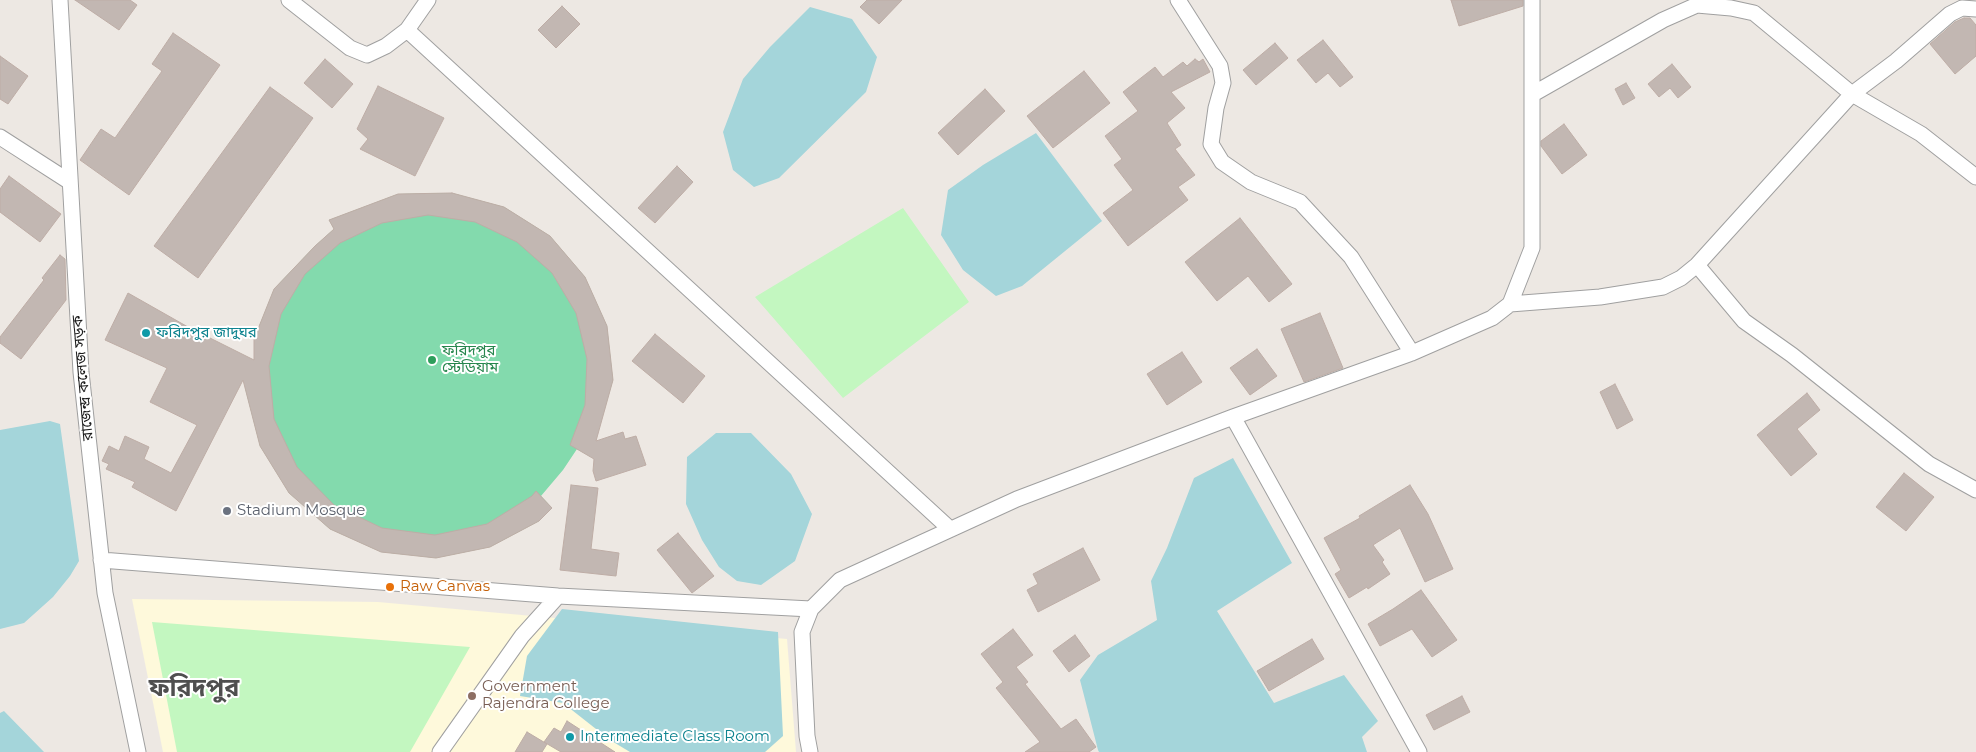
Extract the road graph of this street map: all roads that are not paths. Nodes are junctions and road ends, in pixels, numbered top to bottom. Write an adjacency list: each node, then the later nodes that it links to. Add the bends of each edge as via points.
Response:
1 (60, 0): 12 (street, রাজেন্দ্র কলেজ সড়ক)
2 (289, 0): 7 (street, via 350,48 367,55)
3 (428, 0): 7 (street)
4 (1178, 0): 15 (street, via 1220,66 1223,83 1211,144 1222,162 1251,182 1300,202 1351,258)
5 (1532, 0): 8 (street)
6 (1976, 9): 9 (street, via 1962,8 1950,14)
7 (407, 30): 18 (street)
8 (1533, 94): 9 (street, via 1663,20 1698,5 1754,13); 14 (street, via 1532,248)
9 (1852, 94): 11 (street, via 1921,134); 13 (street)
10 (0, 137): 12 (street)
11 (1976, 177)
12 (70, 182): 19 (street, রাজেন্দ্র কলেজ সড়ক, via 81,372)
13 (1697, 265): 14 (street, via 1663,287 1600,297); 17 (street, via 1744,321 1929,464)
14 (1510, 304): 15 (street, via 1492,318)
15 (1412, 353): 16 (street)
16 (1233, 417): 18 (street, via 1017,499); 25 (street)
17 (1976, 490)
18 (950, 529): 21 (street, via 840,580)
19 (101, 560): 20 (street); 22 (street, রাজেন্দ্র কলেজ সড়ক)
20 (558, 596): 21 (street); 23 (street, via 522,636)
21 (811, 610): 24 (street, via 802,632)
22 (138, 752)
23 (440, 752)
24 (810, 752)
25 (1419, 752)

